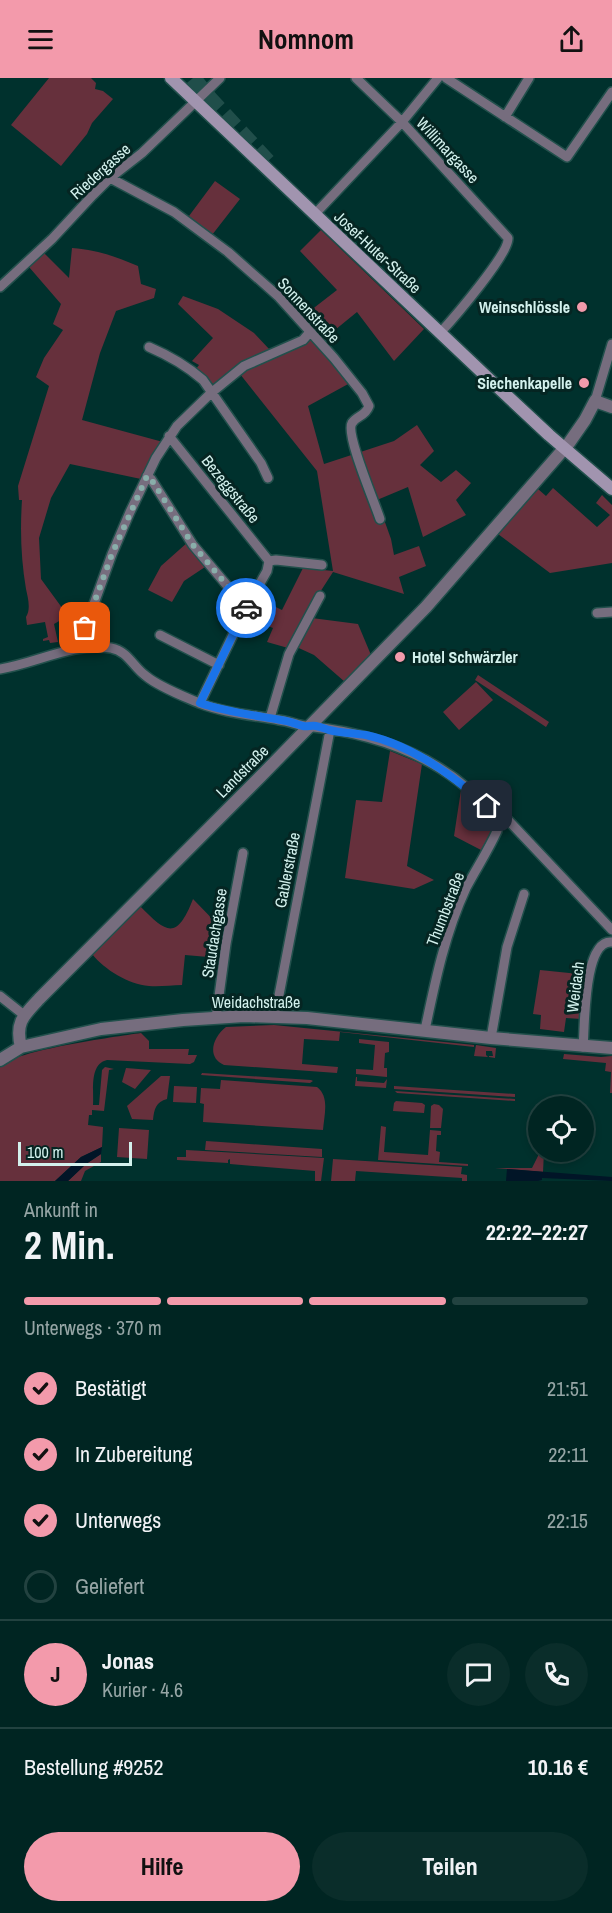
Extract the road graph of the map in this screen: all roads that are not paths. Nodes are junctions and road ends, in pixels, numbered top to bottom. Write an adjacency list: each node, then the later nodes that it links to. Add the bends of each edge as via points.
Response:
1 (171, 78): 8 (main road, Josef-Huter-Straße)
2 (220, 78): 8 (street, Riedergasse)
3 (356, 78): 10 (street, Willimargasse)
4 (438, 78): 10 (street)
5 (446, 78): 9 (street)
6 (529, 78): 9 (street)
7 (612, 92): 9 (street, via 567,157)
8 (195, 101): 11 (street, Riedergasse); 12 (main road, Josef-Huter-Straße)
9 (505, 117)
10 (402, 122): 12 (street); 15 (street, Willimargasse, via 509,242)
11 (110, 178): 13 (street, Riedergasse); 14 (street, Sonnenstraße, via 174,212 228,252 278,296)
12 (315, 214): 15 (main road, Josef-Huter-Straße)
13 (0, 287)
14 (310, 332): 18 (street, via 303,340 244,366); 26 (street, Sonnenstraße, via 369,406 366,413 354,420 351,430)
15 (440, 333): 22 (main road, Josef-Huter-Straße)
16 (612, 344): 19 (street)
17 (149, 347): 18 (street, via 192,370)
18 (211, 393): 21 (street); 24 (street)
19 (595, 400): 20 (street); 22 (street, Landstraße)
20 (612, 407)
21 (170, 436): 23 (street); 27 (street, Bezeggstraße)
22 (565, 448): 25 (main road, Josef-Huter-Straße); 39 (street, Landstraße, via 433,599)
23 (147, 476): 30 (street, via 193,545); 34 (street, via 112,554)
24 (268, 478)
25 (612, 489)
26 (380, 519)
27 (269, 561): 28 (street); 30 (street)
28 (322, 565)
29 (320, 596): 38 (street, via 289,654)
30 (246, 608): 35 (street)
31 (612, 612): 32 (street)
32 (597, 613)
33 (160, 635): 35 (street)
34 (78, 648): 36 (street); 37 (street, via 123,651 146,676)
35 (219, 665): 37 (street)
36 (0, 669)
37 (200, 703): 38 (street)
38 (270, 718): 39 (street)
39 (310, 726): 40 (street); 47 (street, Landstraße)
40 (330, 730): 41 (street, via 368,736 412,752 464,786 487,806); 48 (street, Gablerstraße)
41 (497, 821): 44 (street, via 509,821); 50 (street, Thumbstraße, via 497,831 450,931)
42 (243, 853): 49 (street, Staudachgasse)
43 (524, 894): 51 (street, via 507,947)
44 (612, 930)
45 (612, 942): 53 (street, Weidach, via 603,944 592,959)
46 (0, 996): 47 (street)
47 (24, 1015): 52 (street, via 18,1036)
48 (275, 1016): 49 (street, Weidachstraße); 50 (street, Weidachstraße)
49 (216, 1018): 52 (street, Weidachstraße, via 101,1029)
50 (424, 1030): 51 (street, Weidachstraße)
51 (491, 1038): 53 (street, Weidachstraße)
52 (21, 1047): 55 (street)
53 (584, 1047): 54 (street, Weidachstraße)
54 (612, 1048)
55 (0, 1060)

